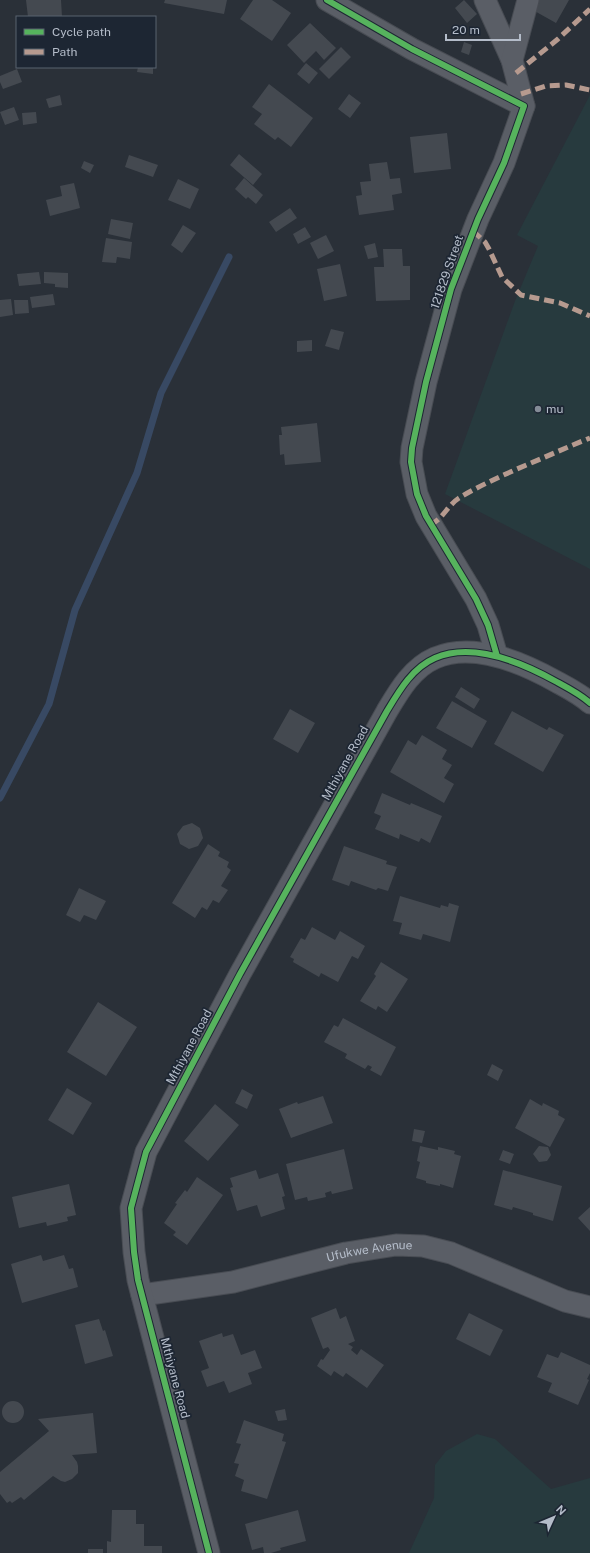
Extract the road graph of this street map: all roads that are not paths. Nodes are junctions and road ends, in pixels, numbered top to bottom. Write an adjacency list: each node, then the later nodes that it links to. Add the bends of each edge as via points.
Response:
1 (327, 0): 5 (street, via 412,49)
2 (485, 0): 4 (street)
3 (528, 0): 4 (street)
4 (512, 60): 5 (street)
5 (524, 106): 6 (street, 121829 Street, via 504,163 478,219 451,289 426,382 411,462 417,494 426,516 476,599 488,625)
6 (497, 656): 7 (street, Mthiyane Road, via 536,670); 8 (street, Mthiyane Road, via 470,652 452,653 435,658 421,667 403,685 240,974 146,1152 131,1208 134,1252)
7 (590, 703)
8 (142, 1295): 9 (street, Ufukwe Avenue, via 233,1282 346,1253 396,1245 423,1246 451,1253 565,1301); 10 (street, Mthiyane Road)
9 (590, 1307)
10 (209, 1553)

